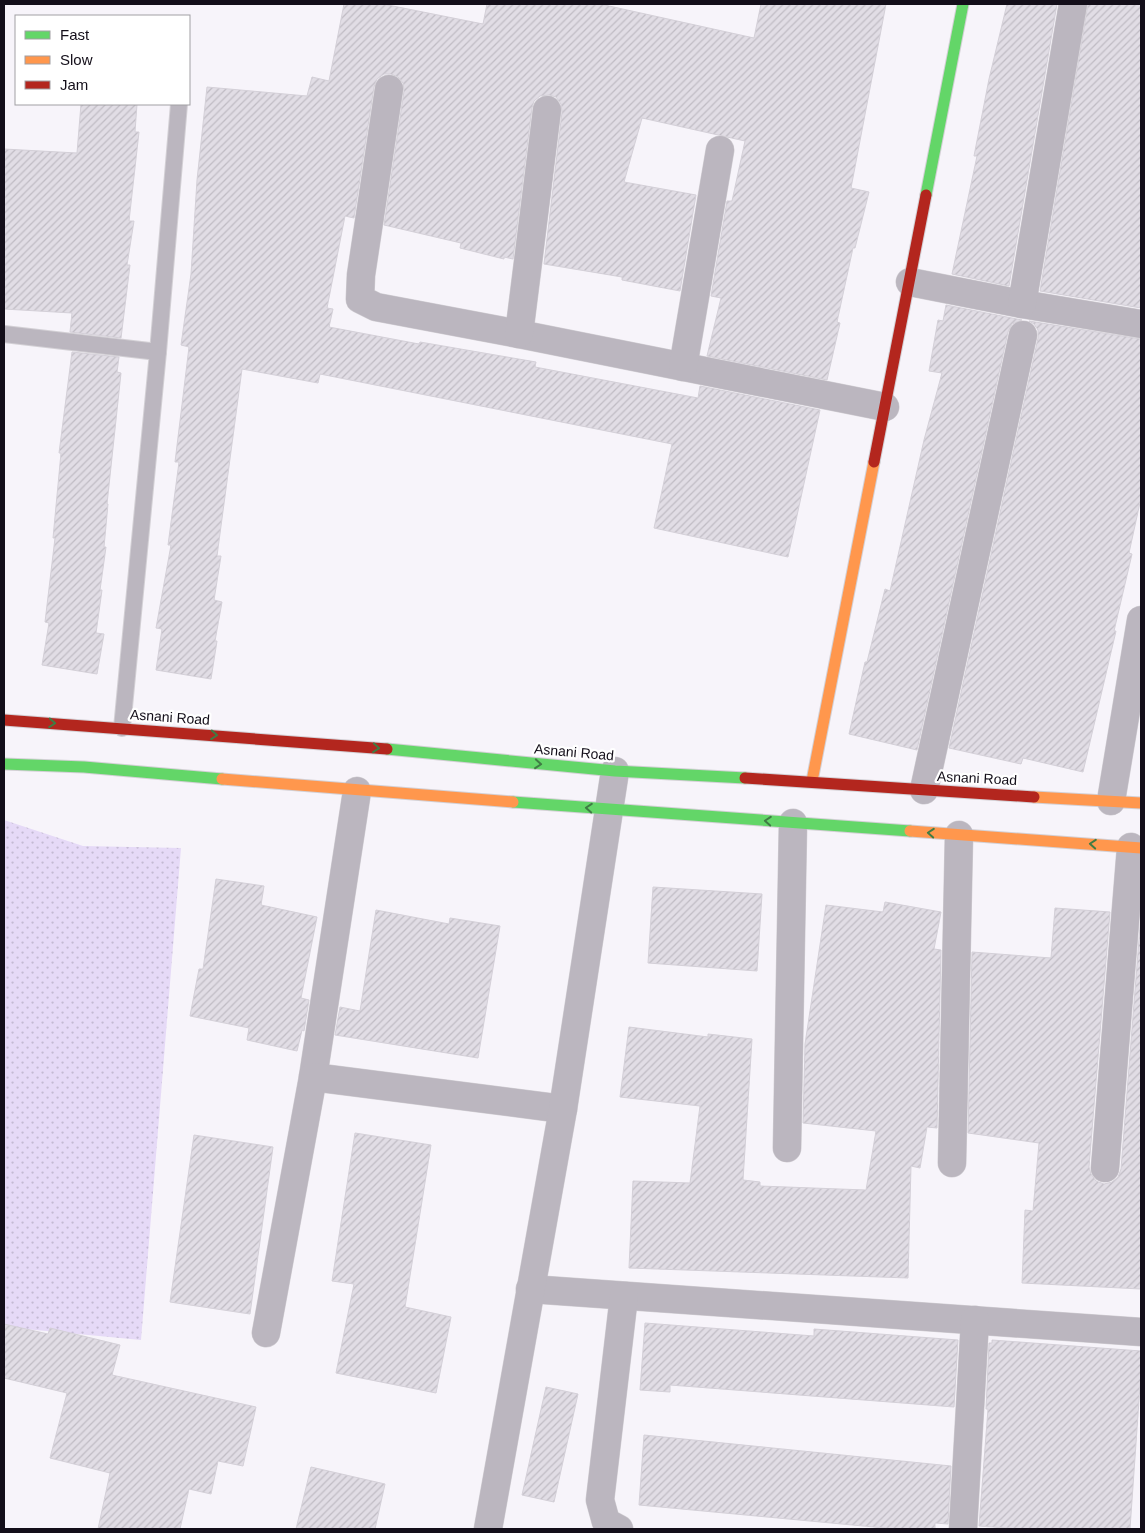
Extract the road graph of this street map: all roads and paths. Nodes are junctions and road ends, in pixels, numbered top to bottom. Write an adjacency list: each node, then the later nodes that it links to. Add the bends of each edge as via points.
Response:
1 (963, 4): 7 (street)
2 (1073, 4): 8 (street)
3 (389, 89): 11 (street, via 360,298 376,307)
4 (179, 105): 13 (lane)
5 (547, 110): 11 (street)
6 (720, 150): 14 (street)
7 (910, 282): 8 (street); 15 (street)
8 (1022, 304): 9 (street)
9 (1141, 324)
10 (4, 334): 13 (lane)
11 (519, 334): 14 (street)
12 (1022, 335): 22 (street)
13 (158, 352): 18 (lane)
14 (683, 367): 15 (street)
15 (885, 407): 21 (street)
16 (1141, 620): 24 (street)
17 (4, 720): 18 (street, Asnani Road, one-way to 18)
18 (122, 728): 20 (street, Asnani Road, one-way to 20)
19 (4, 764): 23 (street, via 84,767)
20 (615, 771): 21 (street, Asnani Road); 26 (street)
21 (812, 781): 22 (street, Asnani Road)
22 (924, 790): 24 (street, Asnani Road)
23 (357, 791): 26 (street, one-way to 23); 30 (street)
24 (1111, 801): 25 (street, Asnani Road)
25 (1141, 803)
26 (610, 810): 27 (street, one-way to 26); 31 (street)
27 (793, 823): 28 (street, one-way to 27); 32 (street)
28 (959, 835): 29 (street, one-way to 28); 33 (street)
29 (1136, 847): 34 (street)
30 (313, 1076): 31 (street); 39 (street)
31 (563, 1110): 35 (street)
32 (787, 1148)
33 (952, 1163)
34 (1105, 1168)
35 (530, 1288): 36 (street); 40 (street)
36 (624, 1296): 37 (street); 41 (street, via 600,1500 606,1522)
37 (975, 1320): 38 (street); 42 (street)
38 (1141, 1332)
39 (266, 1334)
40 (488, 1529)
41 (619, 1529)
42 (962, 1529)

